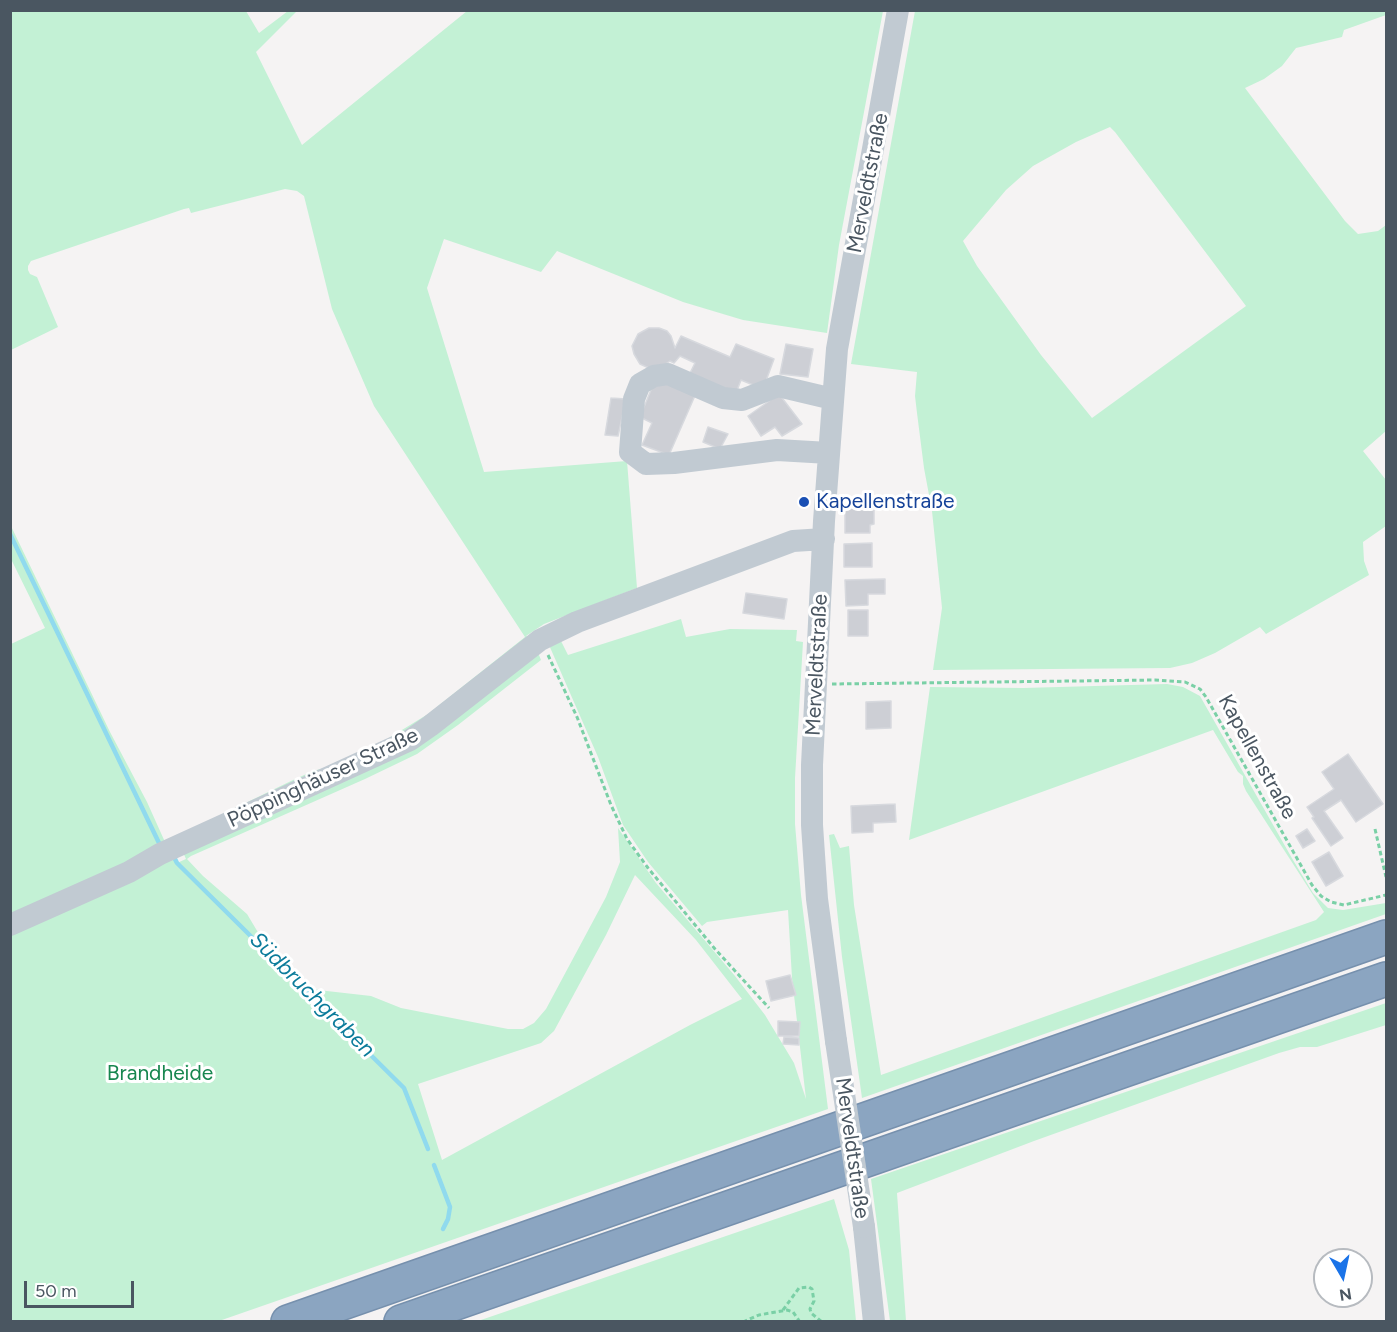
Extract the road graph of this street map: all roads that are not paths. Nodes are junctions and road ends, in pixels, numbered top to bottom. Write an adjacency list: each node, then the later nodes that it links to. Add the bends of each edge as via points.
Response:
1 (898, 10): 2 (street, Merveldtstraße, via 837,349)
2 (834, 399): 3 (street, Merveldtstraße); 3 (street, via 778,386 742,400 723,398 668,374 654,376 640,384 634,399 630,452 646,464 777,450)
3 (830, 453): 4 (street, Merveldtstraße)
4 (824, 539): 5 (street, Pöppinghäuser Straße, via 793,541 577,622 540,640 410,740); 10 (street, Merveldtstraße, bridge, via 812,825 817,899)
5 (10, 925)
6 (1386, 937): 8 (highway)
7 (1386, 979): 9 (highway)
8 (288, 1322)
9 (401, 1322)
10 (874, 1322)

